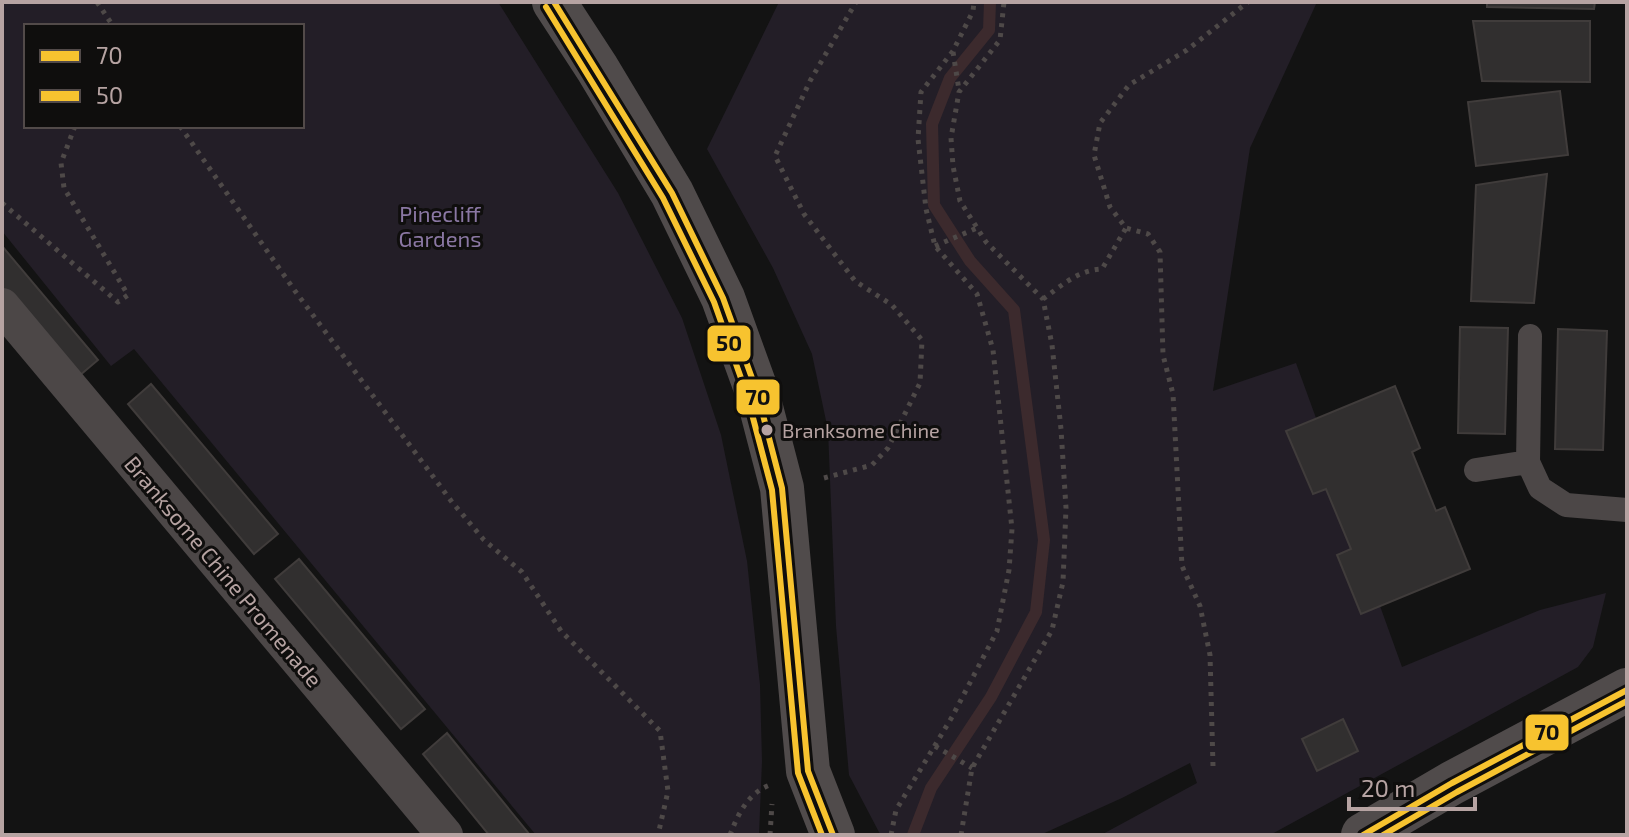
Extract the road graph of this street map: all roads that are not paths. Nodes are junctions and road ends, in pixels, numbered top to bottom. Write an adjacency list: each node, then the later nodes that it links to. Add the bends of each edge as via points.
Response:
1 (554, 2): 9 (main road, via 672,193 723,298 757,392 782,488 808,771)
2 (2, 306): 8 (street, Branksome Chine Promenade)
3 (1530, 336): 4 (lane)
4 (1528, 462): 5 (lane); 6 (lane, via 1540,488 1566,505)
5 (1476, 470)
6 (1627, 510)
7 (1627, 690): 10 (main road)
8 (445, 835)
9 (833, 835)
10 (1363, 835)

